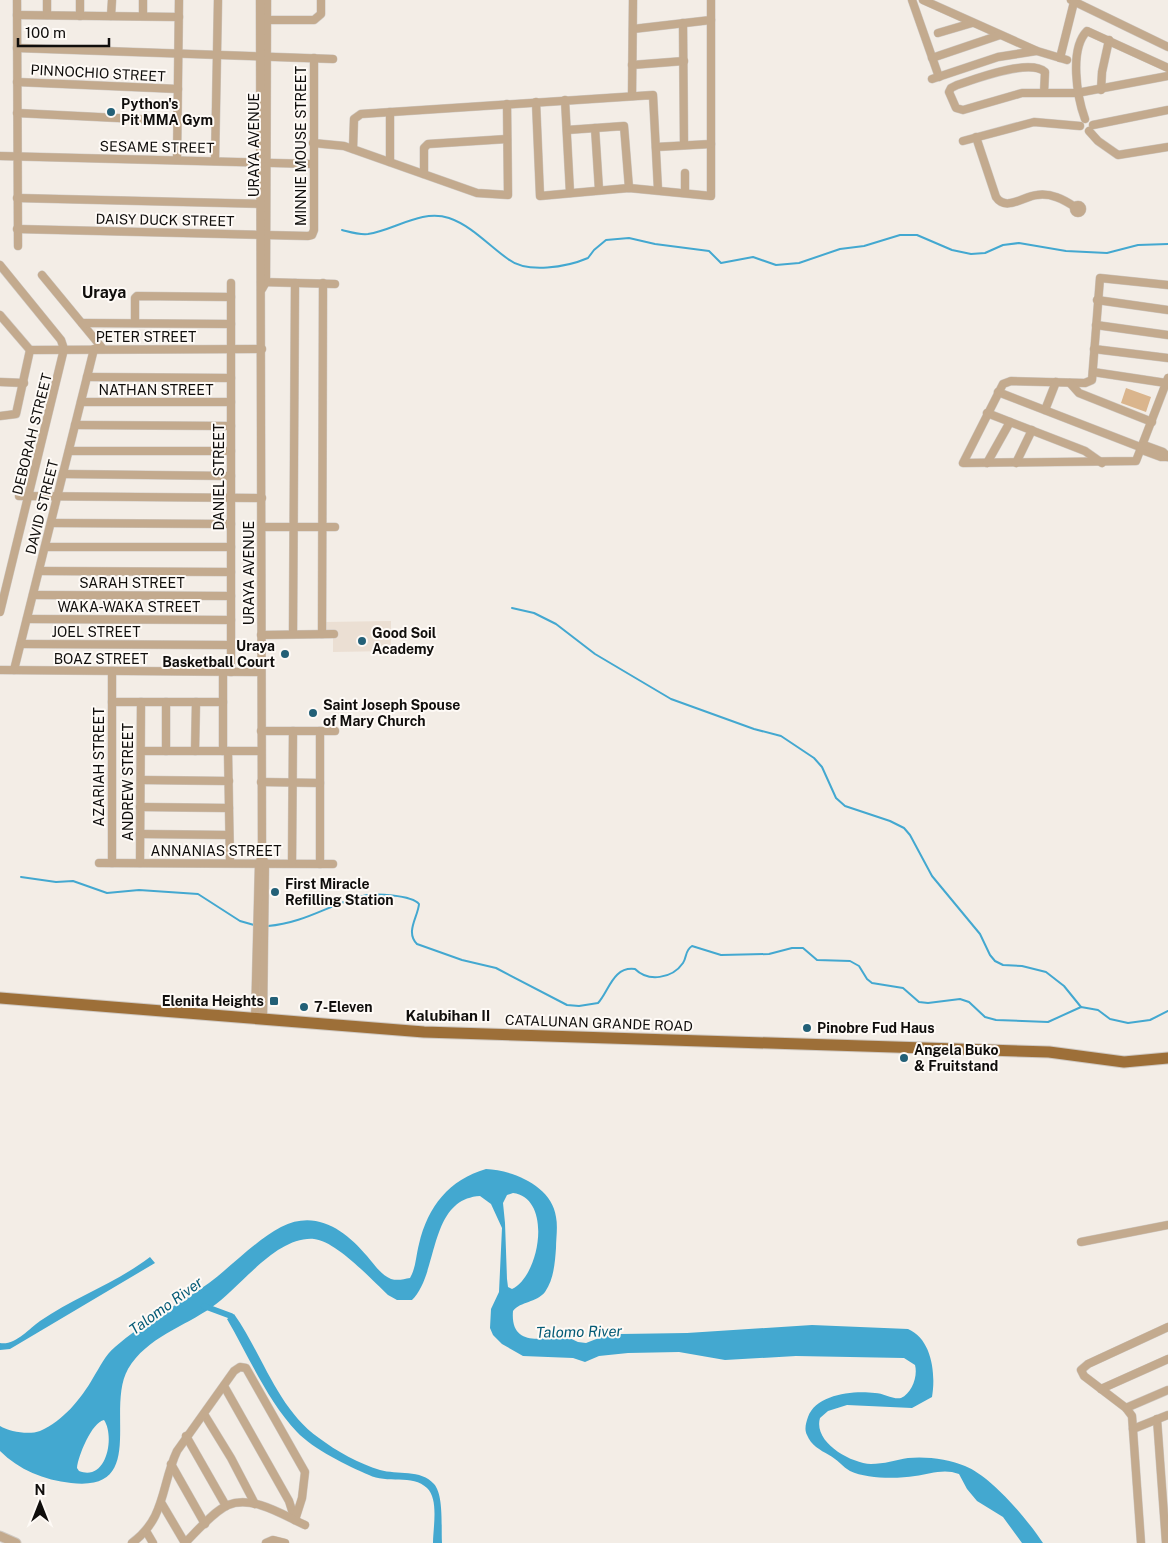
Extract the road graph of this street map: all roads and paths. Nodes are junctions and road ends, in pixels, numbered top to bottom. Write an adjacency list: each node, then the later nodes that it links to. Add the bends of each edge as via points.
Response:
1 (17, 0): 16 (street)
2 (48, 0): 17 (street)
3 (80, 0): 18 (street)
4 (112, 0): 19 (street)
5 (144, 0): 20 (street)
6 (179, 0): 21 (street)
7 (218, 0): 34 (street)
8 (260, 0): 22 (street, URAYA AVENUE)
9 (267, 0): 22 (street, URAYA AVENUE)
10 (321, 0): 22 (street, via 321,14 317,19)
11 (633, 0): 26 (street)
12 (711, 0): 23 (street)
13 (912, 0): 37 (street)
14 (923, 0): 24 (street, via 940,11)
15 (1073, 1): 31 (street); 32 (street, via 1063,59)
16 (17, 15): 17 (street); 30 (street)
17 (47, 15): 18 (street)
18 (80, 16): 19 (street)
19 (111, 16): 20 (street)
20 (143, 16): 21 (street)
21 (179, 17): 33 (street)
22 (263, 20): 35 (street, URAYA AVENUE)
23 (710, 20): 25 (street); 65 (street)
24 (972, 22): 27 (street); 28 (street)
25 (683, 23): 26 (street); 39 (street)
26 (633, 29): 40 (street)
27 (938, 33)
28 (1000, 35): 32 (street); 37 (street)
29 (1109, 40): 41 (street); 45 (street); 47 (street, via 1092,31 1085,32 1077,62)
30 (17, 48): 33 (street); 43 (street)
31 (1168, 48)
32 (1037, 51): 37 (street, via 1009,54 936,78)
33 (178, 53): 34 (street); 44 (street)
34 (217, 55): 35 (street); 73 (street)
35 (263, 56): 36 (street); 75 (street, URAYA AVENUE)
36 (314, 58): 38 (street); 64 (street, MINNIE MOUSE STREET)
37 (932, 58)
38 (333, 59)
39 (684, 61): 40 (street); 66 (street)
40 (632, 65): 48 (street)
41 (1168, 68)
42 (1168, 76): 45 (street)
43 (17, 82): 44 (street, PINNOCHIO STREET); 54 (street)
44 (178, 89): 56 (street)
45 (1101, 90): 47 (street)
46 (1044, 92): 46 (street, via 1045,72 1039,68 1008,70 957,85 949,92 954,106 961,110 1022,93); 47 (street)
47 (1077, 93): 55 (street)
48 (632, 96): 49 (street); 67 (street, via 653,94)
49 (565, 100): 50 (street); 60 (street)
50 (536, 102): 51 (street); 82 (street, via 540,196)
51 (507, 104): 53 (street); 62 (street)
52 (1168, 110): 59 (street)
53 (390, 112): 69 (street, via 355,116); 74 (street)
54 (17, 113): 56 (street); 71 (street)
55 (1085, 119): 57 (street); 59 (street, via 1090,119)
56 (178, 121): 72 (street)
57 (1080, 126): 59 (street, via 1083,130); 61 (street, via 1034,122)
58 (595, 128): 60 (street); 79 (street, via 624,126); 80 (street)
59 (1091, 128): 68 (street, via 1098,141 1118,155)
60 (567, 130): 82 (street)
61 (976, 137): 63 (street); 86 (street, via 1000,202 1007,204 1045,195)
62 (507, 139): 78 (street, via 428,144 424,148); 78 (street, via 508,195 477,193)
63 (963, 141)
64 (313, 143): 69 (street, via 339,144); 76 (street, MINNIE MOUSE STREET)
65 (711, 144): 66 (street); 83 (street, via 712,194)
66 (684, 145): 67 (street)
67 (656, 147): 81 (street)
68 (1168, 147)
69 (353, 149): 74 (street)
70 (0, 156): 71 (street, SESAME STREET)
71 (17, 156): 72 (street, SESAME STREET); 84 (street)
72 (177, 160): 73 (street, SESAME STREET)
73 (216, 161): 75 (street, SESAME STREET)
74 (390, 162): 78 (street)
75 (263, 163): 76 (street, SESAME STREET); 85 (street, URAYA AVENUE)
76 (313, 164): 89 (street, MINNIE MOUSE STREET)
77 (685, 173): 83 (street)
78 (424, 174)
79 (629, 188): 80 (street); 81 (street)
80 (599, 190): 82 (street)
81 (658, 190): 83 (street)
82 (570, 193)
83 (685, 194)
84 (17, 198): 85 (street, DAISY DUCK STREET); 87 (street)
85 (263, 204): 88 (street, URAYA AVENUE)
86 (1075, 207)
87 (18, 229): 88 (street, DAISY DUCK STREET); 90 (street)
88 (262, 235): 89 (street, DAISY DUCK STREET); 96 (street, URAYA AVENUE)
89 (312, 235)
90 (18, 246)
91 (0, 265): 108 (street, via 61,340)
92 (42, 274): 103 (street)
93 (231, 283): 99 (street, DANIEL STREET)
94 (295, 283): 95 (street); 96 (street); 151 (street)
95 (323, 283): 97 (street); 152 (street)
96 (262, 284): 114 (street, URAYA AVENUE)
97 (335, 284)
98 (1168, 285): 100 (street, via 1101,277)
99 (231, 297): 104 (street, via 137,296); 105 (street, DANIEL STREET)
100 (1097, 300): 101 (street); 106 (street)
101 (1168, 310)
102 (0, 315): 113 (street)
103 (82, 323): 104 (street); 110 (street)
104 (134, 323): 105 (street)
105 (231, 324): 111 (street, DANIEL STREET)
106 (1096, 325): 107 (street); 112 (street)
107 (1168, 335)
108 (64, 349): 109 (street, PETER STREET); 113 (street, PETER STREET); 144 (street, DEBORAH STREET)
109 (94, 349): 110 (street, PETER STREET); 117 (street, DAVID STREET)
110 (103, 349): 111 (street, PETER STREET)
111 (231, 349): 114 (street, PETER STREET); 118 (street, DANIEL STREET)
112 (1094, 349): 115 (street); 116 (street)
113 (30, 350): 122 (street)
114 (262, 350): 147 (street, URAYA AVENUE)
115 (1168, 358)
116 (1093, 372): 119 (street); 123 (street, via 1090,382)
117 (87, 377): 118 (street); 125 (street, DAVID STREET)
118 (231, 378): 126 (street, DANIEL STREET)
119 (1167, 381): 131 (street)
120 (0, 382): 122 (street)
121 (1056, 382): 123 (street); 124 (street, via 1008,382); 127 (street)
122 (24, 383): 129 (street, via 15,416)
123 (1070, 383): 131 (street, via 1079,392)
124 (998, 392): 127 (street); 128 (street)
125 (81, 402): 126 (street, NATHAN STREET); 132 (street, DAVID STREET)
126 (231, 402): 133 (street, DANIEL STREET)
127 (1045, 410): 135 (street)
128 (987, 413): 130 (street); 138 (street, via 962,462)
129 (0, 416)
130 (1010, 422): 134 (street); 138 (street)
131 (1152, 422): 135 (street)
132 (75, 425): 133 (street); 136 (street, DAVID STREET)
133 (231, 426): 137 (street, DANIEL STREET)
134 (1032, 430): 139 (street); 140 (street, via 1085,451)
135 (1142, 447): 140 (street, via 1138,460 1133,462)
136 (68, 451): 137 (street); 141 (street, DAVID STREET)
137 (231, 451): 142 (street, DANIEL STREET)
138 (987, 463): 139 (street)
139 (1016, 463): 140 (street)
140 (1102, 463)
141 (63, 474): 142 (street); 145 (street, DAVID STREET)
142 (231, 476): 146 (street, DANIEL STREET)
143 (19, 496): 144 (street)
144 (29, 497): 145 (street); 160 (street, DEBORAH STREET)
145 (57, 497): 146 (street); 148 (street, DAVID STREET)
146 (231, 498): 147 (street); 149 (street, DANIEL STREET)
147 (262, 498): 150 (street, URAYA AVENUE)
148 (50, 523): 149 (street); 154 (street, DAVID STREET)
149 (231, 524): 155 (street, DANIEL STREET)
150 (262, 527): 151 (street); 166 (street, URAYA AVENUE)
151 (294, 527): 152 (street); 163 (street)
152 (323, 527): 153 (street); 164 (street)
153 (335, 527)
154 (45, 547): 155 (street); 156 (street, DAVID STREET)
155 (231, 548): 157 (street, DANIEL STREET)
156 (39, 571): 157 (street); 158 (street, DAVID STREET)
157 (231, 572): 159 (street, DANIEL STREET)
158 (33, 595): 159 (street, SARAH STREET); 161 (street, DAVID STREET)
159 (231, 596): 162 (street, DANIEL STREET)
160 (0, 612)
161 (27, 619): 162 (street, WAKA-WAKA STREET); 167 (street, DAVID STREET)
162 (231, 620): 168 (street, DANIEL STREET)
163 (293, 634): 164 (street); 166 (street)
164 (322, 634): 165 (street)
165 (334, 634)
166 (261, 635): 173 (street, URAYA AVENUE)
167 (21, 644): 168 (street, JOEL STREET); 170 (street, DAVID STREET)
168 (231, 645): 172 (street, DANIEL STREET)
169 (0, 670): 170 (street, BOAZ STREET)
170 (14, 670): 171 (street, BOAZ STREET)
171 (112, 671): 172 (street, BOAZ STREET); 174 (street, AZARIAH STREET)
172 (227, 672): 173 (street, BOAZ STREET); 178 (street, DANIEL STREET)
173 (261, 672): 181 (street, URAYA AVENUE)
174 (112, 702): 175 (street); 199 (street, AZARIAH STREET)
175 (141, 702): 176 (street); 183 (street, ANDREW STREET)
176 (166, 702): 177 (street); 184 (street)
177 (196, 702): 178 (street); 185 (street)
178 (223, 702): 186 (street, DANIEL STREET)
179 (320, 730): 180 (street); 182 (street); 192 (street)
180 (334, 730)
181 (261, 731): 182 (street); 187 (street, URAYA AVENUE)
182 (293, 731): 191 (street)
183 (141, 751): 184 (street); 188 (street, ANDREW STREET)
184 (166, 751): 185 (street)
185 (195, 751): 186 (street)
186 (226, 751): 187 (street); 189 (street, DANIEL STREET)
187 (261, 751): 190 (street, URAYA AVENUE)
188 (141, 780): 189 (street); 193 (street, ANDREW STREET)
189 (229, 781): 194 (street, DANIEL STREET)
190 (262, 782): 191 (street); 197 (street, URAYA AVENUE)
191 (292, 782): 192 (street); 202 (street)
192 (320, 782): 203 (street)
193 (140, 807): 194 (street); 195 (street, ANDREW STREET)
194 (229, 808): 196 (street, DANIEL STREET)
195 (140, 834): 196 (street); 200 (street, ANDREW STREET)
196 (230, 835): 201 (street, DANIEL STREET)
197 (262, 861): 201 (street, ANNANIAS STREET); 202 (street, ANNANIAS STREET); 206 (street, URAYA AVENUE)
198 (99, 863): 199 (street, ANNANIAS STREET)
199 (112, 863): 200 (street, ANNANIAS STREET)
200 (140, 863): 201 (street, ANNANIAS STREET)
201 (230, 863)
202 (292, 864): 203 (street, ANNANIAS STREET)
203 (320, 864): 204 (street, ANNANIAS STREET)
204 (333, 864)
205 (0, 998): 206 (main road, CATALUNAN GRANDE ROAD)
206 (259, 1020): 207 (main road, CATALUNAN GRANDE ROAD, via 449,1033 1049,1052 1124,1062)
207 (1168, 1058)
208 (1168, 1225): 209 (street)
209 (1081, 1242)
210 (1168, 1328): 213 (street, via 1082,1368 1084,1376)
211 (1168, 1359): 213 (street)
212 (224, 1386): 216 (street); 225 (street, via 289,1501); 225 (street, via 237,1368 245,1367 297,1456 305,1476)
213 (1101, 1389): 215 (street)
214 (1168, 1390): 215 (street)
215 (1126, 1408): 219 (street, via 1132,1416)
216 (204, 1414): 220 (street); 223 (street)
217 (1168, 1415): 218 (street)
218 (1158, 1419): 219 (street); 237 (street)
219 (1133, 1429): 236 (street)
220 (186, 1436): 221 (street); 224 (street)
221 (171, 1464): 222 (street); 226 (street)
222 (162, 1504): 228 (street); 233 (street)
223 (255, 1504): 224 (street); 225 (street)
224 (226, 1506): 226 (street)
225 (294, 1520): 227 (street)
226 (205, 1524): 233 (street)
227 (305, 1525)
228 (146, 1531): 231 (street); 232 (street)
229 (0, 1536): 230 (street)
230 (16, 1543)
231 (132, 1543)
232 (153, 1543)
233 (185, 1543)
234 (266, 1543): 235 (street, via 273,1540)
235 (285, 1543)
236 (1141, 1543)
237 (1166, 1543)

